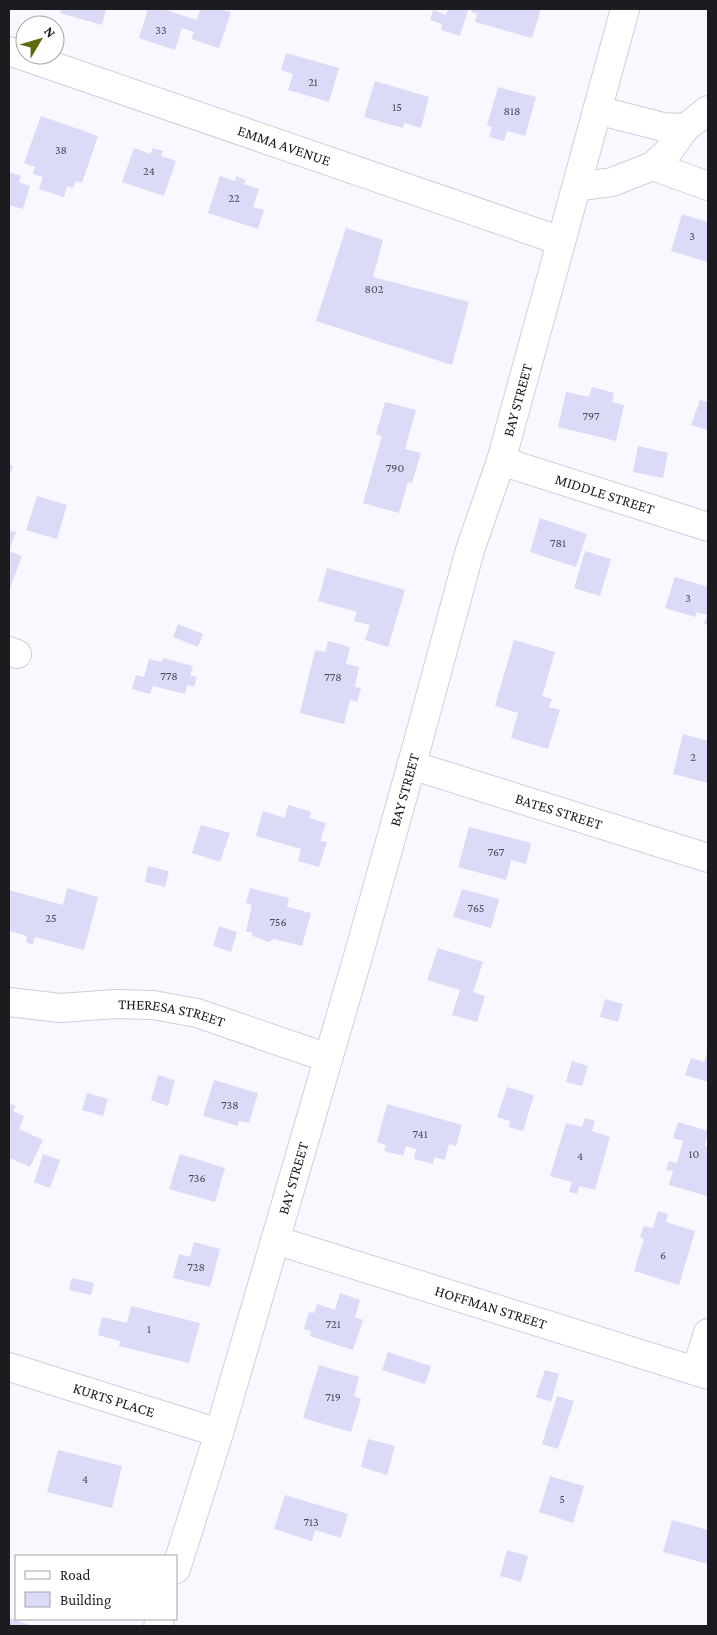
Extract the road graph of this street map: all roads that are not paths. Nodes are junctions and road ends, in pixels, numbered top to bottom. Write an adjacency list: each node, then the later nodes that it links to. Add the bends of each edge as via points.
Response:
1 (625, 9): 3 (street, BAY STREET)
2 (9, 50): 9 (street, EMMA AVENUE)
3 (597, 110): 5 (street, via 663,127); 8 (street, BAY STREET)
4 (708, 110): 5 (street)
5 (685, 128): 6 (street)
6 (653, 166): 7 (street); 8 (street, via 612,182)
7 (708, 186)
8 (576, 187): 9 (street, BAY STREET)
9 (561, 241): 10 (street, BAY STREET)
10 (501, 462): 11 (street, MIDDLE STREET); 12 (street, BAY STREET, via 470,550)
11 (708, 527)
12 (411, 765): 13 (street, BATES STREET); 15 (street, BAY STREET)
13 (708, 858)
14 (9, 1002): 15 (street, THERESA STREET, via 60,1008 153,1005 197,1013)
15 (328, 1058): 16 (street, BAY STREET)
16 (275, 1240): 19 (street, HOFFMAN STREET); 20 (street, BAY STREET)
17 (708, 1333): 19 (street)
18 (9, 1367): 20 (street, KURTS PLACE)
19 (702, 1373)
20 (219, 1433): 21 (street, BAY STREET)
21 (178, 1563)

